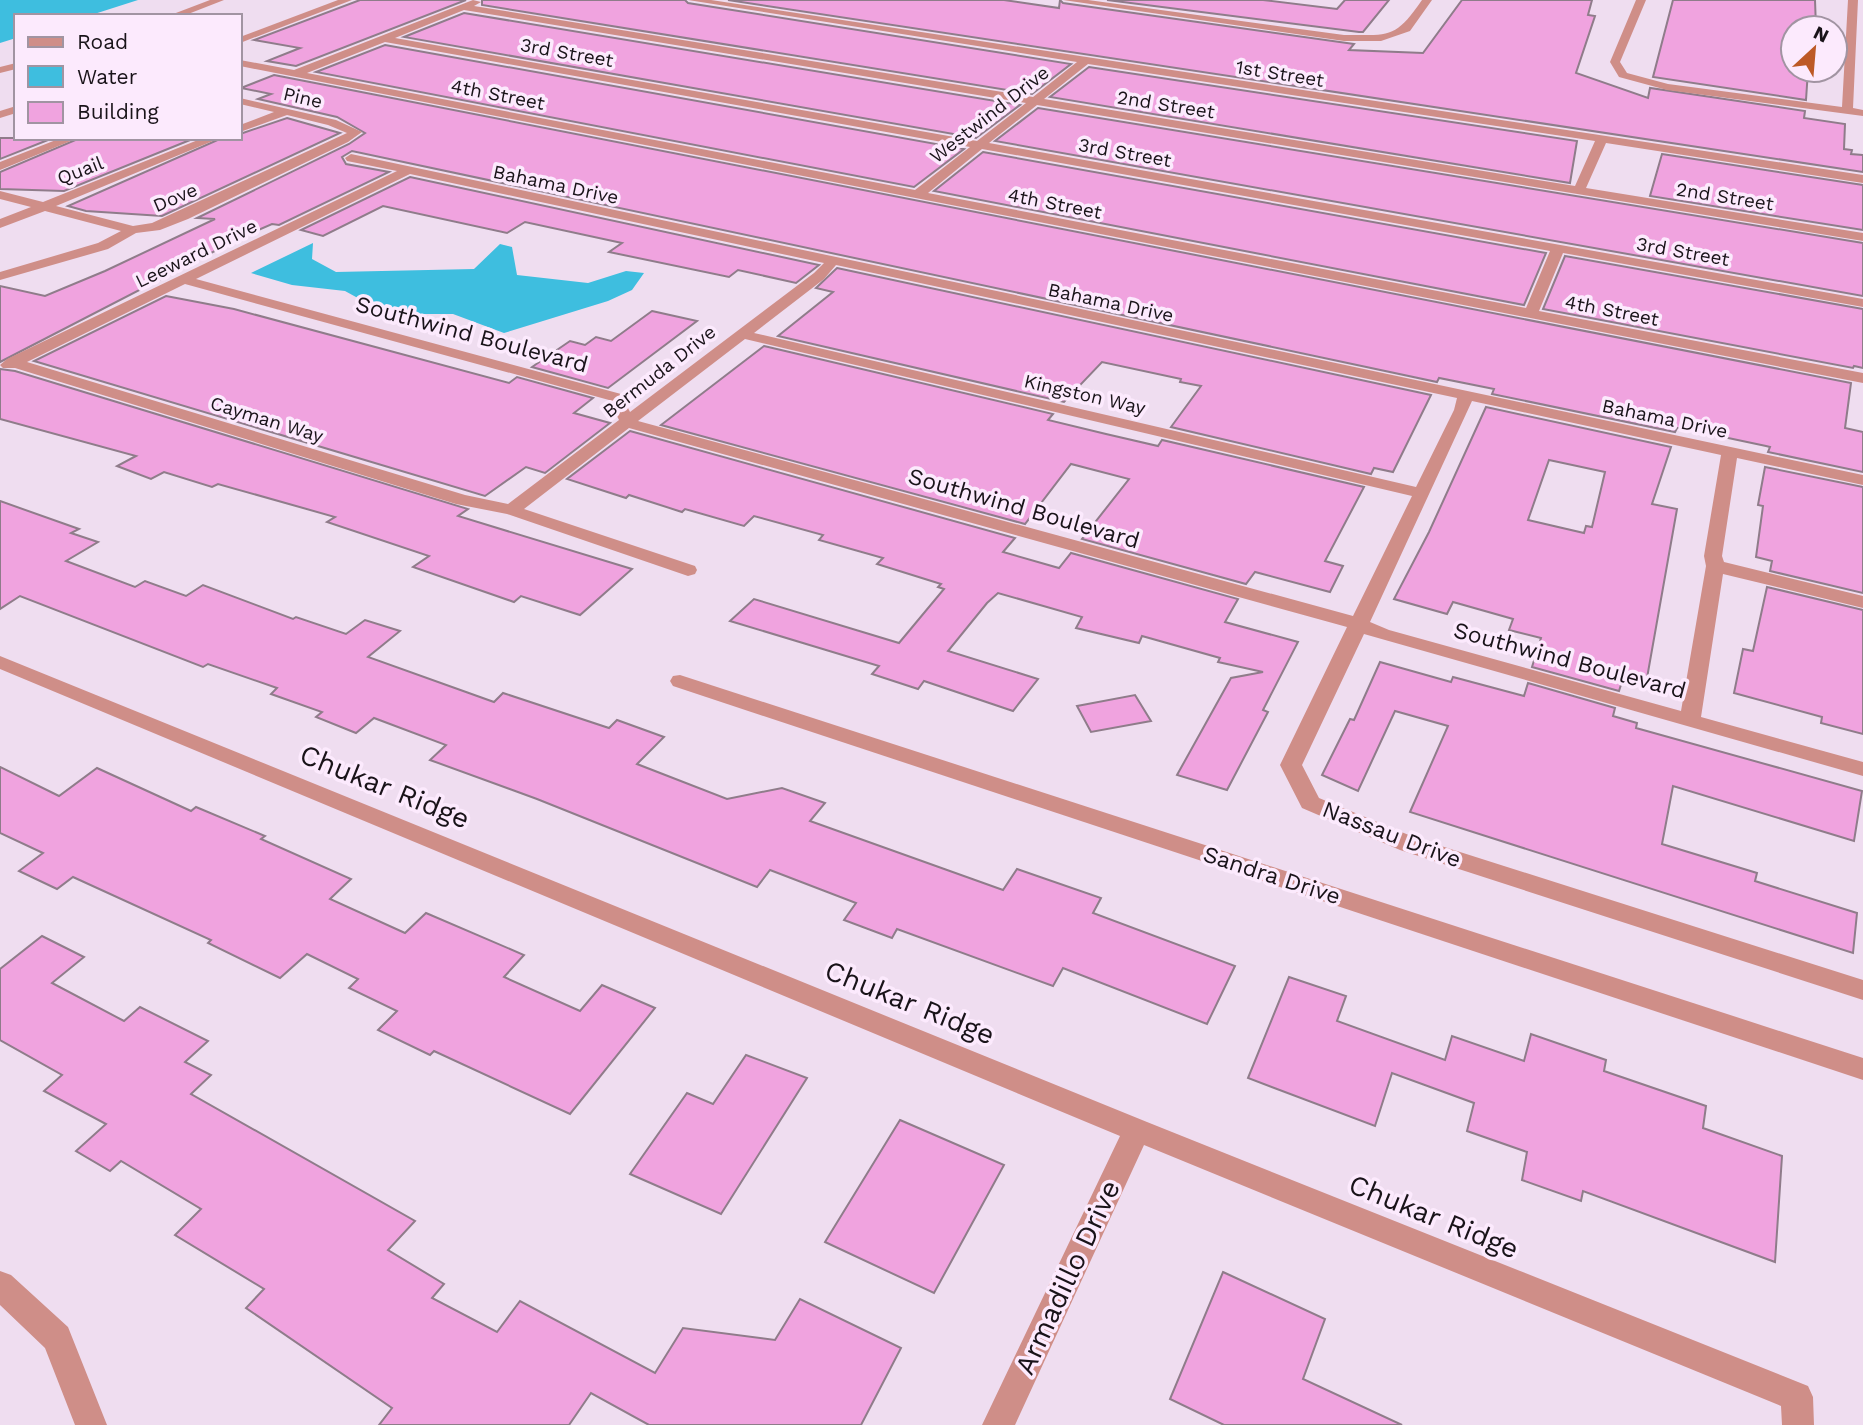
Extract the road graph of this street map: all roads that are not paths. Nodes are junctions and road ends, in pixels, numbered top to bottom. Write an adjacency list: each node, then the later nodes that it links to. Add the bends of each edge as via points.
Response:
1 (219, 0): 10 (street)
2 (346, 0): 12 (street)
3 (481, 0): 9 (street)
4 (692, 0): 13 (street, 1st Street)
5 (1068, 0): 6 (street, via 1345,38 1381,38 1407,29)
6 (1427, 0)
7 (1641, 0): 19 (street, via 1615,62 1623,75 1667,87)
8 (1853, 0): 19 (street)
9 (463, 7): 11 (street); 17 (street, 2nd Street)
10 (179, 14)
11 (381, 38): 15 (street); 26 (street, 3rd Street)
12 (242, 39)
13 (1085, 61): 17 (street, Westwind Drive); 23 (street, 1st Street)
14 (242, 63): 15 (street, 4th Street)
15 (294, 74): 33 (street, 4th Street)
16 (242, 101): 18 (street, Pine)
17 (1036, 101): 26 (street, Westwind Drive); 31 (street, 2nd Street)
18 (288, 111): 21 (street); 22 (street, Pine)
19 (1847, 111): 20 (street)
20 (1863, 113)
21 (242, 128)
22 (356, 132): 36 (street, Dove, via 183,216)
23 (1602, 139): 30 (street, 1st Street); 31 (street)
24 (67, 140): 28 (street)
25 (209, 140): 34 (street, Quail)
26 (976, 145): 33 (street, Westwind Drive); 38 (street, 3rd Street)
27 (351, 158): 29 (street, Bahama Drive)
28 (0, 166)
29 (409, 170): 39 (street, Bahama Drive); 41 (street, Leeward Drive)
30 (1863, 179)
31 (1579, 190): 37 (street, 2nd Street)
32 (0, 195): 34 (street)
33 (916, 196): 43 (street, 4th Street)
34 (39, 207): 35 (street, Quail); 36 (street)
35 (0, 224)
36 (133, 230): 40 (street, Dove, via 103,246)
37 (1863, 237)
38 (1558, 248): 42 (street, 3rd Street); 43 (street)
39 (832, 262): 44 (street, Bermuda Drive); 47 (street, Bahama Drive)
40 (0, 275)
41 (186, 280): 45 (street, Leeward Drive); 48 (street, Southwind Boulevard, via 615,397)
42 (1863, 303)
43 (1531, 314): 46 (street, 4th Street)
44 (741, 334): 48 (street, Bermuda Drive); 51 (street, Kingston Way)
45 (6, 366): 52 (street, Cayman Way, via 462,500)
46 (1863, 378)
47 (1465, 397): 49 (street, Bahama Drive); 51 (street, Nassau Drive)
48 (628, 422): 52 (street, Bermuda Drive); 56 (street, Southwind Boulevard)
49 (1730, 452): 50 (street, Bahama Drive); 53 (street)
50 (1863, 480)
51 (1419, 493): 56 (street, Nassau Drive)
52 (510, 510): 54 (street, Cayman Way)
53 (1715, 566): 55 (street); 59 (street)
54 (688, 569)
55 (1863, 602)
56 (1358, 624): 59 (street, Southwind Boulevard); 61 (street, Nassau Drive, via 1291,765 1310,803 1409,844)
57 (0, 662): 63 (street, Chukar Ridge)
58 (680, 681): 62 (street, Sandra Drive)
59 (1690, 719): 60 (street, Southwind Boulevard)
60 (1863, 769)
61 (1863, 990)
62 (1863, 1069)
63 (1138, 1130): 65 (street, Chukar Ridge); 67 (street, Armadillo Drive)
64 (0, 1285): 66 (street, via 57,1338)
65 (1798, 1411)
66 (91, 1425)
67 (998, 1425)

